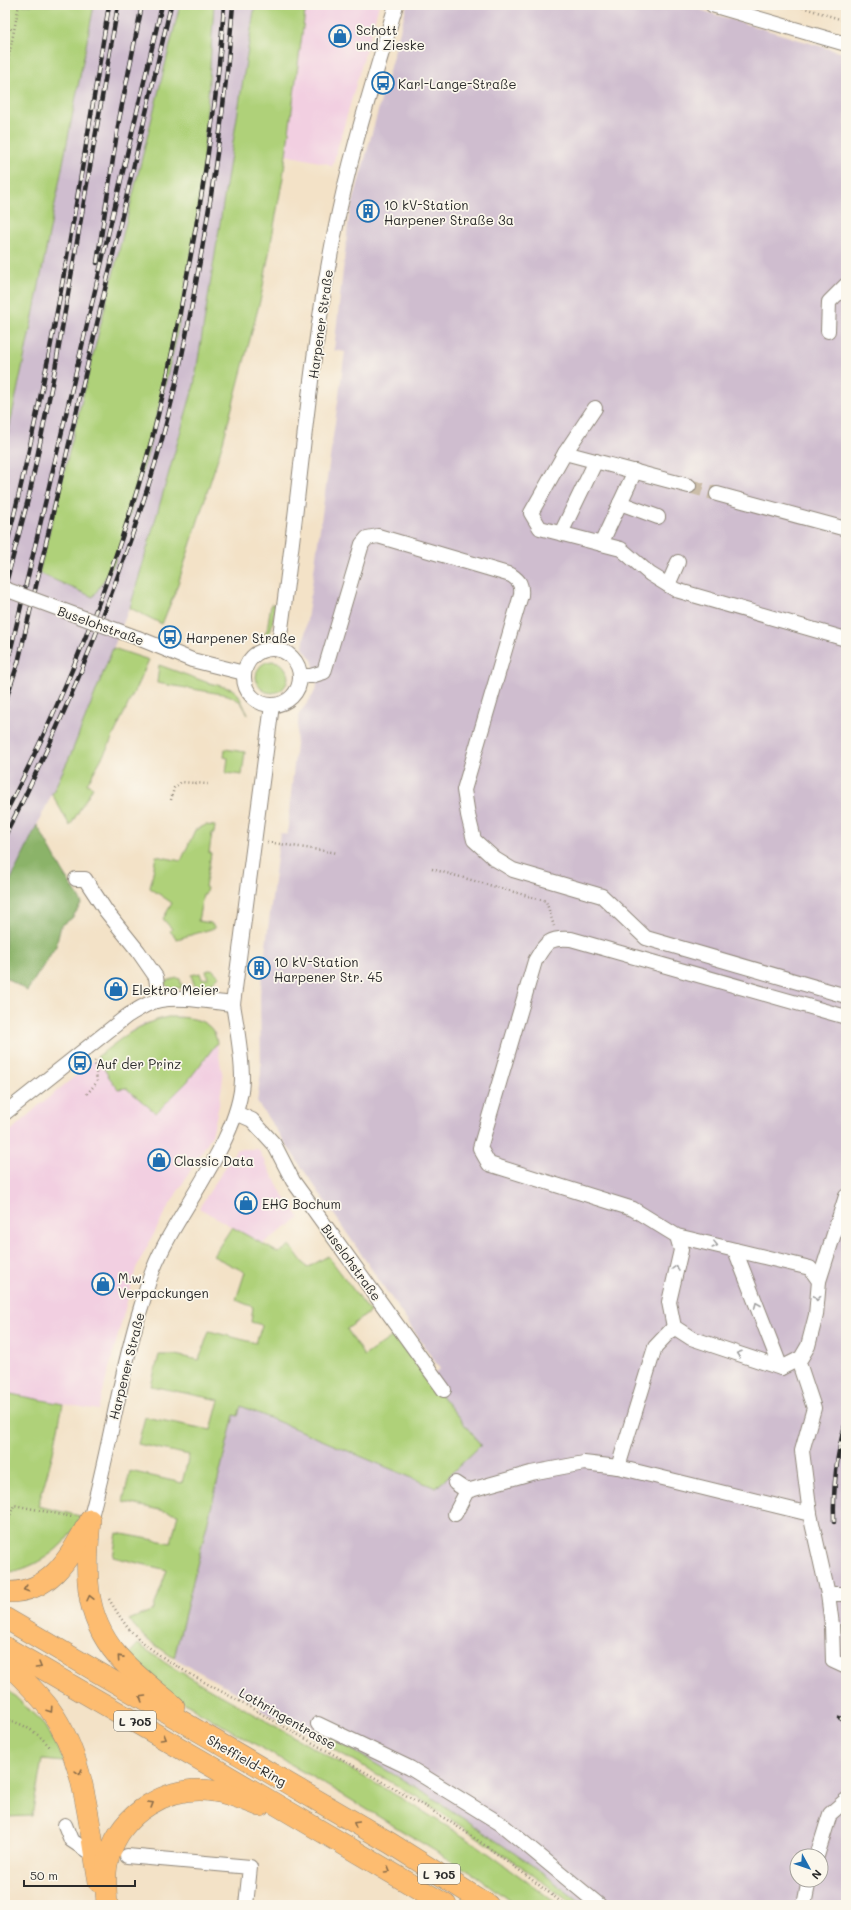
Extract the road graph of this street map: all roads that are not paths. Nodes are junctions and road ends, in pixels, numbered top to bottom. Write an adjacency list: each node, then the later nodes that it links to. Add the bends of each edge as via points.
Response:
1 (396, 5): 21 (street, Harpener Straße, via 349,168 334,231 321,310)
2 (712, 5): 3 (street)
3 (846, 44)
4 (846, 285): 5 (street, via 829,302)
5 (828, 331)
6 (595, 408): 7 (street)
7 (565, 452): 8 (street); 15 (street, via 530,513 540,528)
8 (596, 461): 9 (street); 15 (street)
9 (635, 472): 10 (street); 12 (street)
10 (689, 486)
11 (717, 494): 14 (street)
12 (620, 503): 13 (street); 16 (street)
13 (658, 517)
14 (846, 529)
15 (561, 533): 16 (street)
16 (601, 544): 18 (street, via 621,549 650,574)
17 (678, 562): 18 (street)
18 (668, 585): 20 (street, via 676,590)
19 (5, 589): 22 (street, Buselohstraße, bridge, via 192,660)
20 (846, 639)
21 (278, 649): 22 (street, via 269,649 252,657); 23 (street, via 294,659)
22 (244, 673): 24 (street, via 246,688 251,696 264,704)
23 (300, 676): 24 (street, via 297,689 289,699 282,704); 26 (street, via 324,672 362,544 367,538 378,536 512,575 519,580 522,587 521,595 464,790 474,840 495,859 513,870 602,896 646,938)
24 (272, 705): 28 (street)
25 (76, 879): 27 (street, via 85,879 156,977)
26 (846, 996)
27 (159, 1000): 28 (street); 30 (street, via 127,1016)
28 (233, 1004): 31 (street, via 242,1080)
29 (846, 1017): 33 (street, via 571,939 557,938 545,944 535,961 480,1148 489,1164 633,1209)
30 (5, 1113)
31 (236, 1113): 39 (street, Buselohstraße, via 252,1120 274,1144 293,1181); 45 (street, Harpener Straße, via 153,1270 129,1347)
32 (846, 1196): 35 (street)
33 (677, 1236): 34 (street, one-way to 34); 36 (street, one-way to 33, via 669,1302 682,1250)
34 (735, 1250): 35 (street, via 810,1268); 38 (street, one-way to 34)
35 (819, 1281): 37 (street, one-way to 37, via 816,1314 808,1346)
36 (674, 1327): 38 (street, one-way to 36, via 691,1338); 40 (street, via 655,1347)
37 (798, 1360): 38 (street); 44 (street, via 814,1408 802,1451)
38 (781, 1368)
39 (444, 1390)
40 (618, 1467): 42 (street, via 584,1463 531,1473); 44 (street)
41 (455, 1483): 42 (street)
42 (467, 1491): 43 (street)
43 (455, 1514)
44 (810, 1514): 47 (street)
45 (90, 1520): 46 (highway, one-way to 46, via 65,1563 56,1572 33,1587); 54 (highway, L 705, one-way to 45, via 126,1664 104,1635 88,1589 86,1564)
46 (5, 1592)
47 (828, 1594): 48 (street); 52 (street, via 833,1661)
48 (846, 1594)
49 (5, 1618): 54 (highway, Sheffield-Ring / L 705, one-way to 49)
50 (5, 1647): 57 (highway, Sheffield-Ring / L 705, one-way to 57)
51 (5, 1661): 59 (highway, L 705, one-way to 59, via 49,1708 72,1749 84,1793)
52 (846, 1667)
53 (318, 1724): 66 (street, via 410,1768 501,1824)
54 (212, 1740): 65 (highway, Sheffield-Ring / L 705, one-way to 54, via 390,1843)
55 (846, 1800): 58 (street, via 830,1814)
56 (65, 1825): 59 (street, via 71,1840)
57 (318, 1828): 62 (highway, L 705, one-way to 57, via 106,1870 113,1845 130,1820 162,1797 187,1790 225,1793); 64 (highway, Sheffield-Ring / L 705, one-way to 64)
58 (819, 1848)
59 (94, 1856): 62 (highway, L 705)
60 (127, 1856): 63 (street, via 250,1867)
61 (807, 1888): 67 (street)
62 (105, 1905)
63 (246, 1905)
64 (446, 1905)
65 (488, 1905)
66 (599, 1905)
67 (804, 1905)

